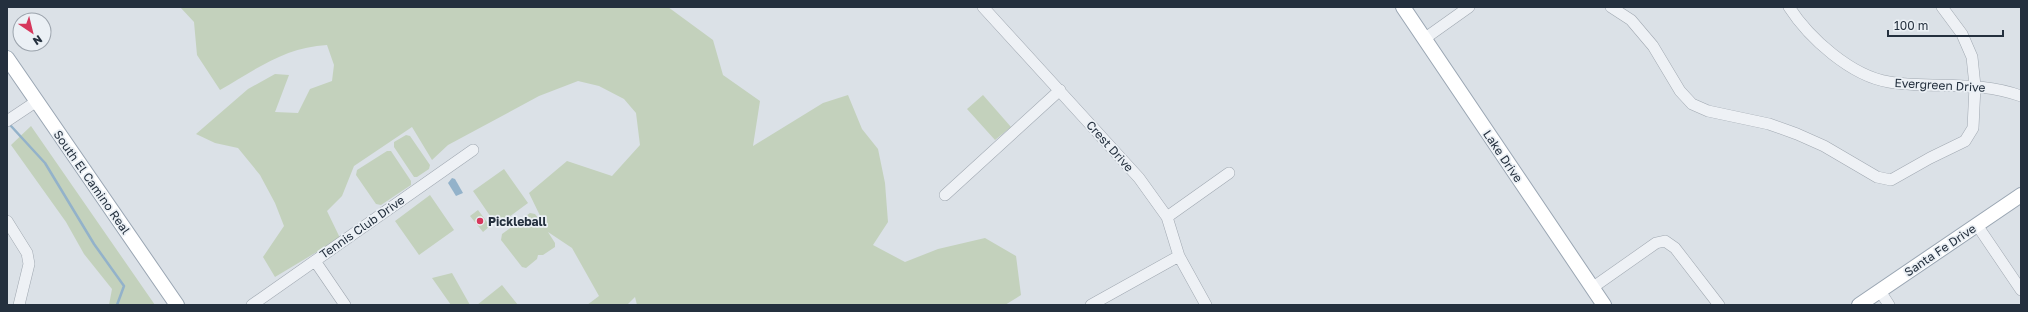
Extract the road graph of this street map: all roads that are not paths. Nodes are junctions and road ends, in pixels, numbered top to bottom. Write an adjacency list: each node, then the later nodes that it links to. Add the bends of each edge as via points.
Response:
1 (983, 7): 10 (street, Crest Drive)
2 (1403, 7): 7 (main road, Lake Drive)
3 (1469, 7): 7 (street)
4 (1611, 7): 9 (street, via 1631,20 1653,46 1680,91 1692,104 1708,111 1769,124 1796,134 1824,146 1886,180 1891,180 1965,141 1973,128)
5 (1789, 7): 9 (street, Evergreen Drive, via 1816,40 1863,74 1888,82)
6 (1942, 7): 9 (street, via 1962,34 1972,57)
7 (1424, 39): 23 (main road, Lake Drive)
8 (7, 58): 12 (main road, South El Camino Real)
9 (1976, 86): 11 (street, Evergreen Drive, via 2003,89)
10 (1060, 90): 17 (street); 18 (street, Crest Drive, via 1139,178)
11 (2021, 96)
12 (37, 101): 13 (street); 27 (main road, South El Camino Real)
13 (7, 121)
14 (474, 150): 22 (street, Tennis Club Drive)
15 (1229, 173): 18 (street)
16 (2021, 195): 20 (main road, Santa Fe Drive)
17 (945, 196)
18 (1167, 217): 21 (street, Crest Drive)
19 (7, 222): 26 (street, via 27,253 29,264)
20 (1977, 225): 24 (street); 25 (main road, Santa Fe Drive)
21 (1179, 256): 30 (street); 31 (street, Crest Drive)
22 (314, 261): 28 (street, Tennis Club Drive); 29 (street)
23 (1592, 288): 32 (main road, Lake Drive); 33 (street, via 1665,240 1676,248)
24 (2021, 290)
25 (1880, 291): 34 (main road, Santa Fe Drive); 35 (street)
26 (19, 305)
27 (177, 305)
28 (252, 305)
29 (345, 305)
30 (1091, 305)
31 (1206, 305)
32 (1604, 305)
33 (1720, 305)
34 (1859, 305)
35 (1889, 305)

